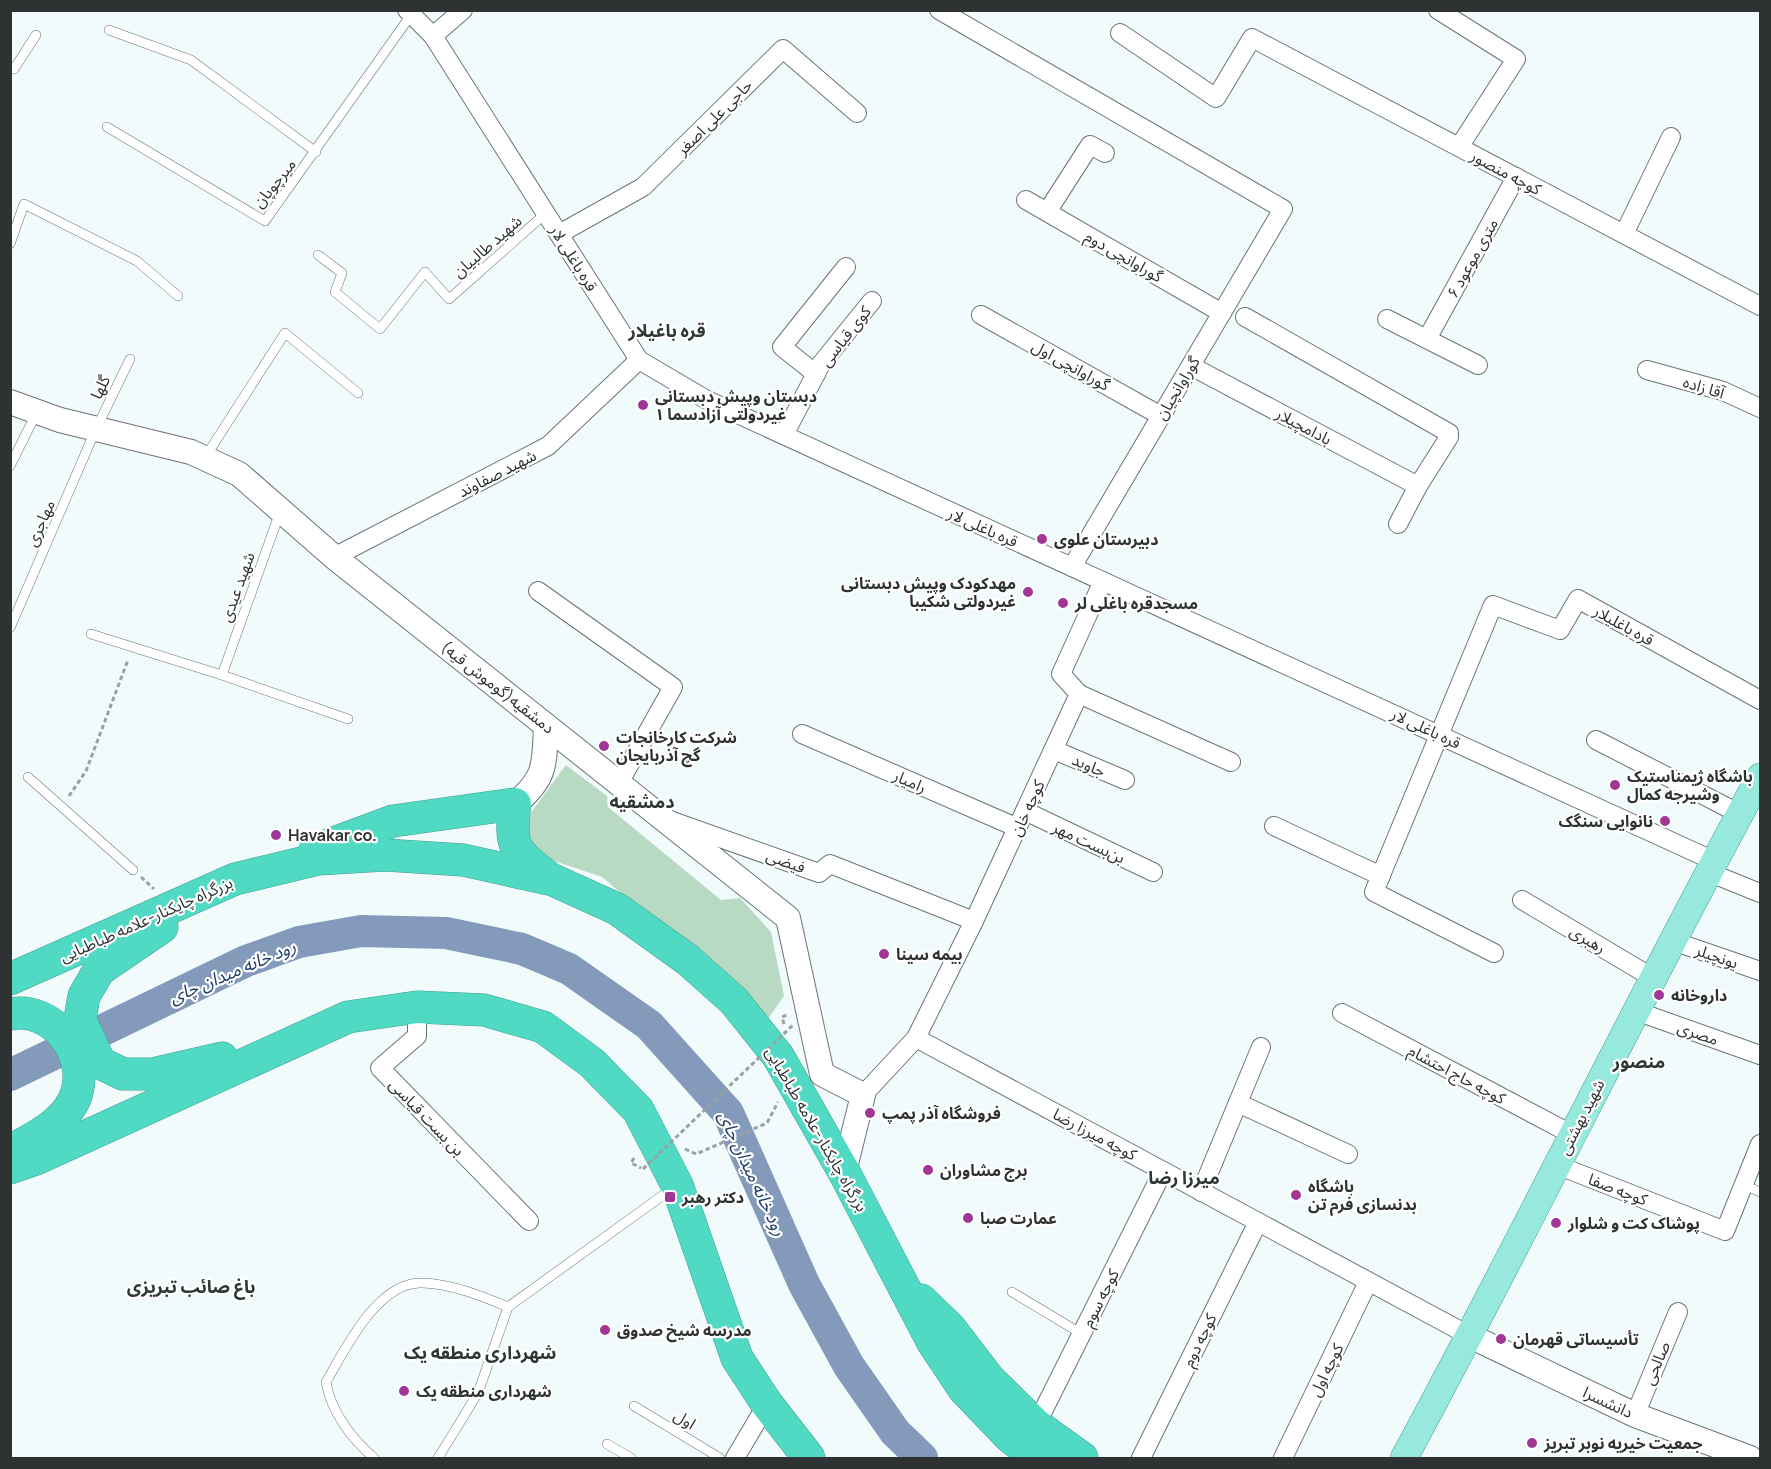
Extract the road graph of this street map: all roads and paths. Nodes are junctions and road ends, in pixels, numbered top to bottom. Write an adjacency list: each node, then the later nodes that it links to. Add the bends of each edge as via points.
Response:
1 (463, 10): 8 (street)
2 (939, 10): 28 (street, گوراوانچیان, via 1283,209)
3 (1438, 10): 13 (street, via 1516,59)
4 (409, 13): 8 (street, قره باغلی لار); 14 (lane, میرچوپان)
5 (109, 30): 14 (lane, via 192,60)
6 (1120, 33): 13 (street, کوچه منصور, via 1216,98 1252,38)
7 (36, 35): 9 (lane, via 14,69)
8 (433, 36): 19 (street, قره باغلی لار)
9 (10, 67)
10 (857, 112): 20 (street, حاجی علی اصغر, via 783,49 643,187)
11 (107, 127): 14 (lane, میرچوپان, via 265,221)
12 (1671, 137): 21 (street)
13 (1459, 147): 16 (street, کوچه منصور)
14 (316, 152)
15 (1105, 153): 18 (street, via 1090,145)
16 (1516, 177): 21 (street, کوچه منصور); 32 (street, ۶ متری موعود)
17 (1026, 200): 18 (street, گوراوانچی دوم)
18 (1047, 212): 28 (street, گوراوانچی دوم)
19 (546, 213): 20 (street, قره باغلی لار); 23 (lane, شهید طالبیان, via 449,299 425,272 380,329 335,292 342,273)
20 (559, 234): 34 (street, قره باغلی لار)
21 (1624, 234): 27 (street, کوچه منصور)
22 (10, 244): 25 (lane, via 24,204 137,261)
23 (318, 255)
24 (846, 267): 38 (street, via 782,347)
25 (178, 296)
26 (872, 301): 38 (street, کوی قیاسی)
27 (1761, 306)
28 (1222, 313): 36 (street, گوراوانچیان)
29 (981, 315): 43 (street, گوراوانچی اول)
30 (1245, 317): 48 (street, via 1449,433)
31 (1387, 319): 32 (street)
32 (1427, 339): 35 (street)
33 (130, 359): 44 (lane, گلها)
34 (639, 360): 45 (street, قره باغلی لار, via 707,400); 51 (street, شهید صفاوند, via 548,446)
35 (1478, 365)
36 (1191, 366): 43 (street, گوراوانچیان); 48 (street, بادامچیلار)
37 (1647, 370): 41 (street, آقا زاده, via 1723,391)
38 (816, 374): 45 (street, کوی قیاسی)
39 (358, 393): 46 (lane, via 285,333)
40 (10, 402): 42 (main road, دمشقیه(گوموش قیه))
41 (1761, 408)
42 (38, 412): 44 (main road, دمشقیه(گوموش قیه)); 47 (lane)
43 (1161, 416): 52 (street, گوراوانچیان)
44 (96, 429): 46 (main road, دمشقیه(گوموش قیه)); 55 (lane, مهاجری)
45 (784, 435): 52 (street, قره باغلی لار)
46 (204, 458): 49 (main road, دمشقیه(گوموش قیه), via 239,474)
47 (10, 466)
48 (1418, 486): 50 (street)
49 (281, 510): 51 (main road, دمشقیه(گوموش قیه)); 58 (lane, شهید عیدی)
50 (1398, 524)
51 (334, 557): 62 (main road, دمشقیه(گوموش قیه))
52 (1072, 567): 53 (street, قره باغلی لار)
53 (1103, 581): 59 (street, via 1061,674); 64 (street, قره باغلی لار)
54 (538, 591): 71 (street, via 673,687)
55 (10, 628)
56 (91, 634): 57 (lane)
57 (133, 647): 58 (lane); 73 (path, via 86,771)
58 (222, 675): 61 (lane)
59 (1079, 694): 66 (street, کوچه خان); 67 (street)
60 (1761, 700): 64 (street, قره باغلیلار, via 1578,599 1560,630 1493,605)
61 (348, 719)
62 (546, 726): 71 (main road, دمشقیه(گوموش قیه)); 72 (main road, via 544,762 535,787)
63 (802, 734): 78 (street, رامیار)
64 (1442, 735): 79 (street, قره باغلی لار); 82 (street)
65 (1596, 740): 75 (street)
66 (1054, 750): 70 (street, جاوید); 74 (street, کوچه خان)
67 (1231, 762)
68 (28, 777): 73 (lane)
69 (1761, 777): 75 (main road, شهید بهشتى)
70 (1125, 780)
71 (619, 783): 76 (main road, دمشقیه(گوموش قیه))
72 (515, 804): 83 (highway, via 393,821); 84 (highway, via 511,833 521,856)
73 (61, 807): 80 (lane)
74 (1025, 811): 78 (street, کوچه خان); 81 (street, بن‌بست مهر)
75 (1740, 814): 79 (main road, شهید بهشتى)
76 (661, 817): 87 (street, فیضی, via 819,873 830,864); 102 (main road, دمشقیه(گوموش قیه), via 788,918 822,1074)
77 (1274, 826): 82 (street)
78 (1018, 828): 87 (street, کوچه خان)
79 (1711, 866): 85 (street, قره باغلی لار); 88 (main road, شهید بهشتى)
80 (133, 870)
81 (1153, 872)
82 (1381, 876): 89 (street, via 1374,892)
83 (235, 879): 84 (highway, بزرگراه چایکنار-علامه طباطبایی, via 318,859 385,855 463,860); 92 (highway, بزرگراه چایکنار-علامه طباطبایی); 99 (highway, via 99,970 84,996 80,1019 100,1063 123,1074 152,1074)
84 (553, 880): 114 (highway, بزرگراه چایکنار-علامه طباطبایی, via 617,909 688,960 734,1001 778,1056)
85 (1761, 893)
86 (1522, 900): 91 (street, رهبری)
87 (974, 921): 98 (street, کوچه خان)
88 (1673, 941): 90 (street, یونچیلر); 91 (main road, شهید بهشتى)
89 (1494, 953)
90 (1761, 971)
91 (1653, 978): 94 (main road, شهید بهشتى)
92 (10, 979)
93 (417, 1007): 99 (highway, via 348,1017); 115 (highway, via 484,1010 543,1028 592,1063 638,1110); 118 (street, بن بست قیاسی, via 417,1036 380,1068)
94 (1636, 1011): 101 (street, مصری); 105 (main road, شهید بهشتى)
95 (16, 1013): 107 (highway, via 47,1019 64,1034 80,1066 77,1094 55,1126)
96 (1342, 1013): 105 (street, کوچه حاج احتشام)
97 (794, 1024): 112 (path, bridge)
98 (916, 1038): 102 (street); 113 (street, کوچه میرزا رضا)
99 (290, 1042): 111 (highway)
100 (1261, 1047): 103 (street)
101 (1761, 1054)
102 (863, 1095): 114 (main road)
103 (1238, 1103): 109 (street); 117 (street)
104 (768, 1123): 108 (path)
105 (1572, 1135): 110 (main road, شهید بهشتى)
106 (1761, 1144): 116 (street, کوچه صفا)
107 (10, 1151)
108 (696, 1154)
109 (1348, 1154)
110 (1557, 1165): 116 (street, کوچه صفا, via 1725,1231); 126 (main road, شهید بهشتى)
111 (10, 1168)
112 (643, 1169)
113 (1163, 1171): 117 (street, کوچه میرزا رضا); 125 (street, کوچه سوم)
114 (844, 1172): 120 (highway, بزرگراه چایکنار-علامه طباطبایی)
115 (677, 1185): 123 (lane); 127 (highway, via 738,1358)
116 (1752, 1188)
117 (1202, 1192): 119 (street, کوچه میرزا رضا)
118 (529, 1221)
119 (1258, 1222): 121 (street, کوچه میرزا رضا); 140 (street, کوچه دوم)
120 (901, 1280): 130 (highway, via 950,1328 989,1379); 138 (highway, بزرگراه چایکنار-علامه طباطبایی, via 932,1341 964,1389 1010,1437)
121 (1368, 1282): 126 (street, کوچه میرزا رضا); 141 (street, کوچه اول)
122 (1012, 1292): 125 (lane)
123 (508, 1307): 132 (lane, via 474,1293 421,1282 397,1289 375,1306 326,1382 329,1400 359,1444); 133 (lane, via 478,1393)
124 (1678, 1312): 129 (street, صالحی)
125 (1082, 1334): 130 (street, کوچه سوم)
126 (1470, 1336): 129 (main road, دانشسرا); 142 (main road, شهید بهشتى)
127 (767, 1404): 136 (street); 137 (highway)
128 (634, 1406): 135 (lane, اول)
129 (1635, 1415): 143 (main road, دانشسرا)
130 (1036, 1425): 139 (highway)
131 (607, 1444): 134 (lane)
132 (374, 1458)
133 (438, 1458)
134 (631, 1458)
135 (720, 1458)
136 (735, 1458)
137 (809, 1458)
138 (1037, 1458)
139 (1082, 1458)
140 (1141, 1458)
141 (1283, 1458)
142 (1404, 1458)
143 (1750, 1458)

